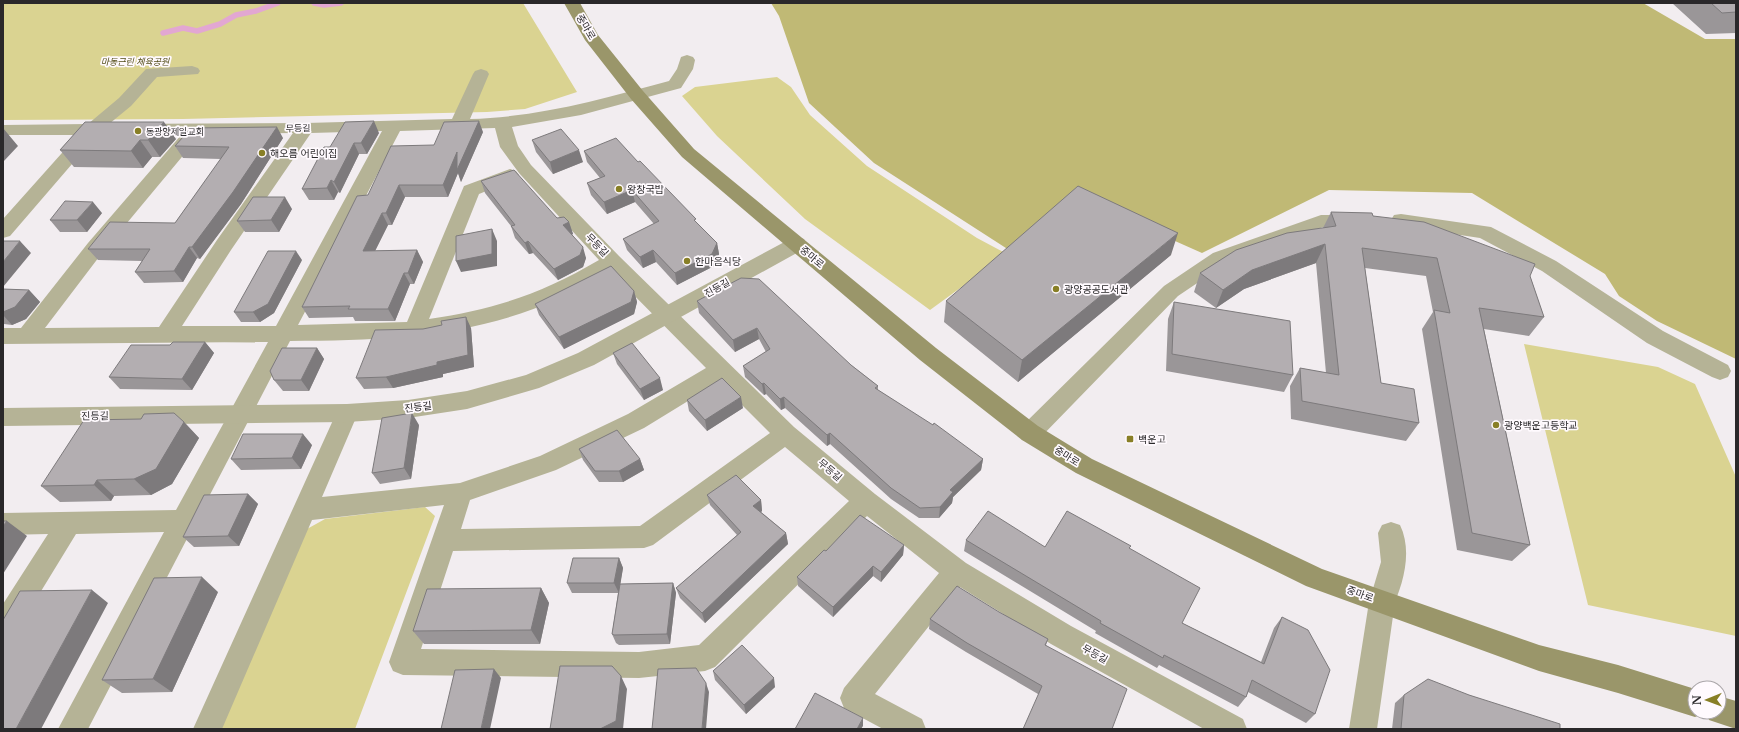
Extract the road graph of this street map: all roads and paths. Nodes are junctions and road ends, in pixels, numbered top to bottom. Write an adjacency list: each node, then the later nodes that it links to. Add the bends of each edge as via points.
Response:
1 (572, 3): 5 (main road, 중마로, via 591,38)
2 (687, 60): 5 (street, 무등길, via 685,69 675,84)
3 (192, 71): 10 (street, via 152,72 125,102)
4 (482, 74): 7 (street)
5 (636, 94): 6 (street, 무등길, via 541,118); 15 (main road, 중마로, via 688,153)
6 (502, 123): 7 (street, 무등길); 13 (street, 무등길, via 509,147)
7 (458, 125): 8 (street, 무등길)
8 (394, 126): 9 (street, 무등길); 19 (street)
9 (306, 128): 11 (street, 무등길); 20 (street)
10 (93, 129): 11 (street, 무등길); 12 (street, 무등길); 14 (street)
11 (196, 129): 22 (street, via 94,248)
12 (3, 130)
13 (525, 169): 16 (street, 무등길); 18 (street, via 471,190)
14 (3, 231)
15 (797, 244): 17 (street, 진등길); 28 (main road, 중마로, via 928,354)
16 (612, 261): 17 (street, 무등길); 18 (street, via 552,295 470,320)
17 (667, 316): 23 (street, 무등길); 26 (street, 진등길, via 586,359 531,382 467,400 408,409)
18 (416, 329): 19 (street, via 387,333)
19 (283, 333): 20 (street); 25 (street)
20 (165, 335): 22 (street)
21 (3, 336): 22 (street)
22 (27, 336)
23 (721, 370): 29 (street, 무등길); 30 (street, via 636,421 548,463)
24 (1720, 371): 28 (street, via 1655,337 1549,266 1484,232 1400,220 1320,221 1220,258 1171,291)
25 (239, 414): 26 (street, 진등길); 27 (street, 진등길); 33 (street)
26 (346, 414): 32 (street)
27 (3, 417)
28 (1030, 433): 39 (main road, 중마로, via 1084,466 1240,542 1315,578)
29 (786, 434): 31 (street, 무등길); 37 (street, via 644,537)
30 (460, 494): 32 (street); 37 (street)
31 (866, 501): 37 (street, via 705,658 639,665 403,662); 38 (street, 무등길)
32 (304, 510): 44 (street)
33 (182, 521): 34 (street); 43 (street)
34 (69, 523): 35 (street); 40 (street)
35 (3, 524)
36 (1391, 533): 39 (street, via 1394,562)
37 (444, 540)
38 (957, 571): 42 (street, 무등길); 45 (street, via 854,698)
39 (1382, 602): 41 (main road, 중마로, via 1539,658); 47 (street)
40 (3, 628)
41 (1687, 700)
42 (1198, 721): 46 (street, 무등길)
43 (72, 729)
44 (207, 729)
45 (912, 729)
46 (1233, 729)
47 (1363, 729)

